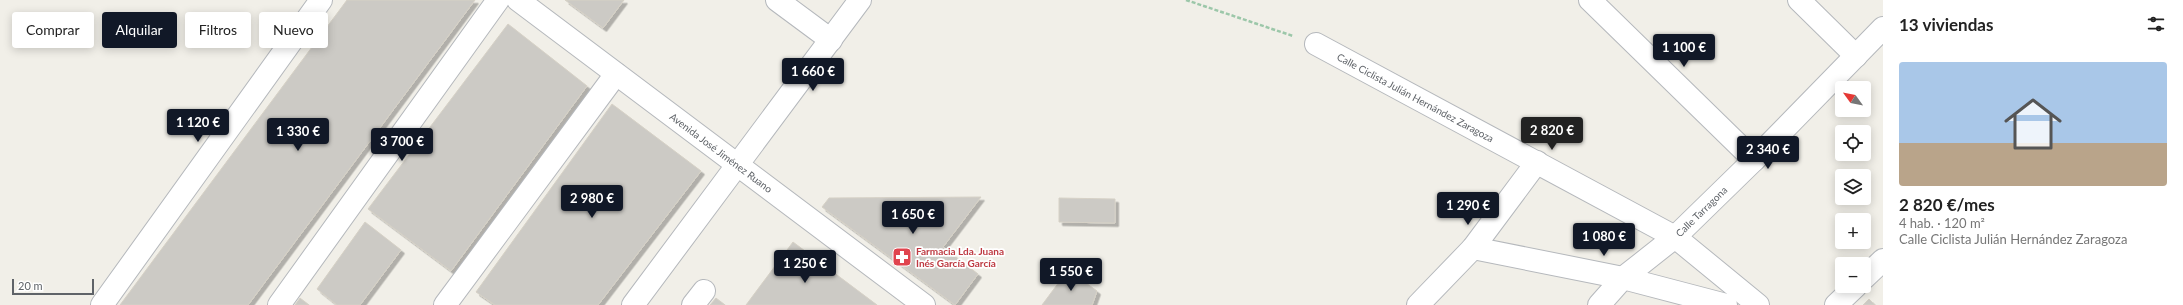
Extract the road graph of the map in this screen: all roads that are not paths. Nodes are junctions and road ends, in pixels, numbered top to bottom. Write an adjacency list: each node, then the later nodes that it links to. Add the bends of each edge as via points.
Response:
1 (321, 0): 23 (street)
2 (498, 0): 24 (street)
3 (518, 0): 12 (street, Avenida José Jiménez Ruano)
4 (777, 0): 9 (street)
5 (860, 0): 9 (street)
6 (1590, 0): 13 (street)
7 (1799, 0): 11 (street)
8 (1883, 28): 11 (street, Calle Tarragona)
9 (831, 40): 15 (street)
10 (1316, 44): 14 (street, Calle Ciclista Julián Hernández Zaragoza)
11 (1856, 56): 13 (street, Calle Tarragona)
12 (616, 74): 15 (street, Avenida José Jiménez Ruano); 22 (street)
13 (1754, 160): 16 (street, Calle Tarragona)
14 (1537, 162): 16 (street, Calle Ciclista Julián Hernández Zaragoza); 17 (street)
15 (739, 164): 25 (street); 26 (street, Avenida José Jiménez Ruano)
16 (1674, 236): 20 (street, Calle Tarragona); 30 (street, Calle Ciclista Julián Hernández Zaragoza)
17 (1473, 248): 20 (street); 27 (street)
18 (1883, 260): 19 (street)
19 (1871, 271)
20 (1623, 278): 28 (street, Calle Tarragona); 29 (street)
21 (1849, 293): 31 (street)
22 (449, 303)
23 (102, 305)
24 (278, 305)
25 (633, 305)
26 (924, 305)
27 (1418, 305)
28 (1599, 305)
29 (1726, 305)
30 (1758, 305)
31 (1836, 305)

